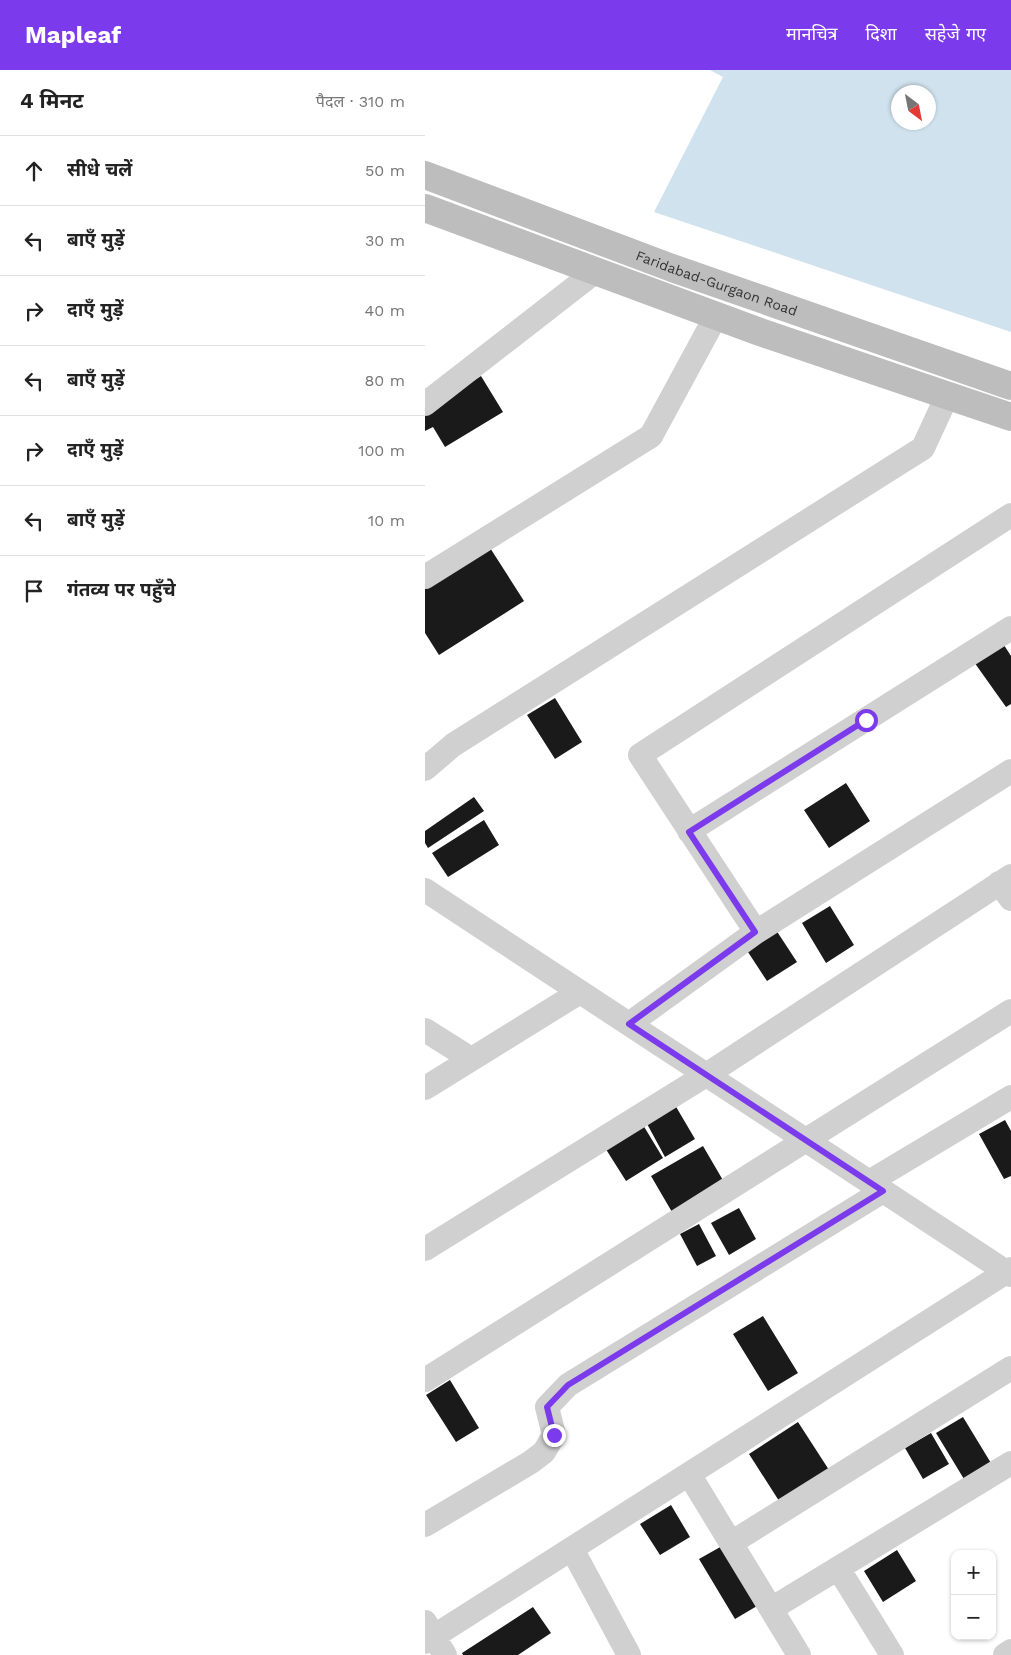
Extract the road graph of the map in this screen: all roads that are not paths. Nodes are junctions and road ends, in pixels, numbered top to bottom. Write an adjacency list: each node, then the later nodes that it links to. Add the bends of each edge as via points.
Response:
1 (425, 175): 5 (main road, Faridabad-Gurgaon Road, via 672,268)
2 (425, 208): 3 (main road, Faridabad-Gurgaon Road)
3 (596, 271): 4 (main road, Faridabad-Gurgaon Road); 6 (street)
4 (716, 316): 7 (main road, Faridabad-Gurgaon Road); 10 (street, via 651,436)
5 (1011, 386)
6 (428, 396)
7 (947, 396): 8 (main road, Faridabad-Gurgaon Road); 12 (street, via 923,448 453,745)
8 (1011, 417)
9 (1011, 515): 14 (street, via 640,755)
10 (425, 577)
11 (1011, 628): 14 (street)
12 (425, 769)
13 (1011, 771): 17 (street)
14 (689, 832): 17 (street)
15 (1007, 886): 23 (street)
16 (425, 890): 18 (street)
17 (755, 932): 20 (street)
18 (580, 992): 20 (street); 22 (street)
19 (1011, 1011): 26 (street)
20 (629, 1024): 23 (street)
21 (425, 1030): 22 (street)
22 (471, 1059): 24 (street)
23 (707, 1075): 26 (street); 28 (street)
24 (425, 1088)
25 (1011, 1096): 27 (street)
26 (806, 1140): 27 (street); 31 (street)
27 (876, 1187): 29 (street); 34 (street, via 568,1385 547,1407 554,1435 544,1452)
28 (425, 1249)
29 (1010, 1272): 33 (street)
30 (1011, 1368): 35 (street)
31 (425, 1380)
32 (1011, 1463): 37 (street)
33 (689, 1474): 35 (street); 36 (street)
34 (425, 1525)
35 (731, 1544): 38 (street)
36 (572, 1549): 39 (street); 41 (street)
37 (838, 1568): 38 (street); 43 (street)
38 (771, 1609): 42 (street)
39 (432, 1639)
40 (1011, 1651): 44 (street)
41 (629, 1655)
42 (799, 1655)
43 (892, 1655)
44 (1005, 1655)

